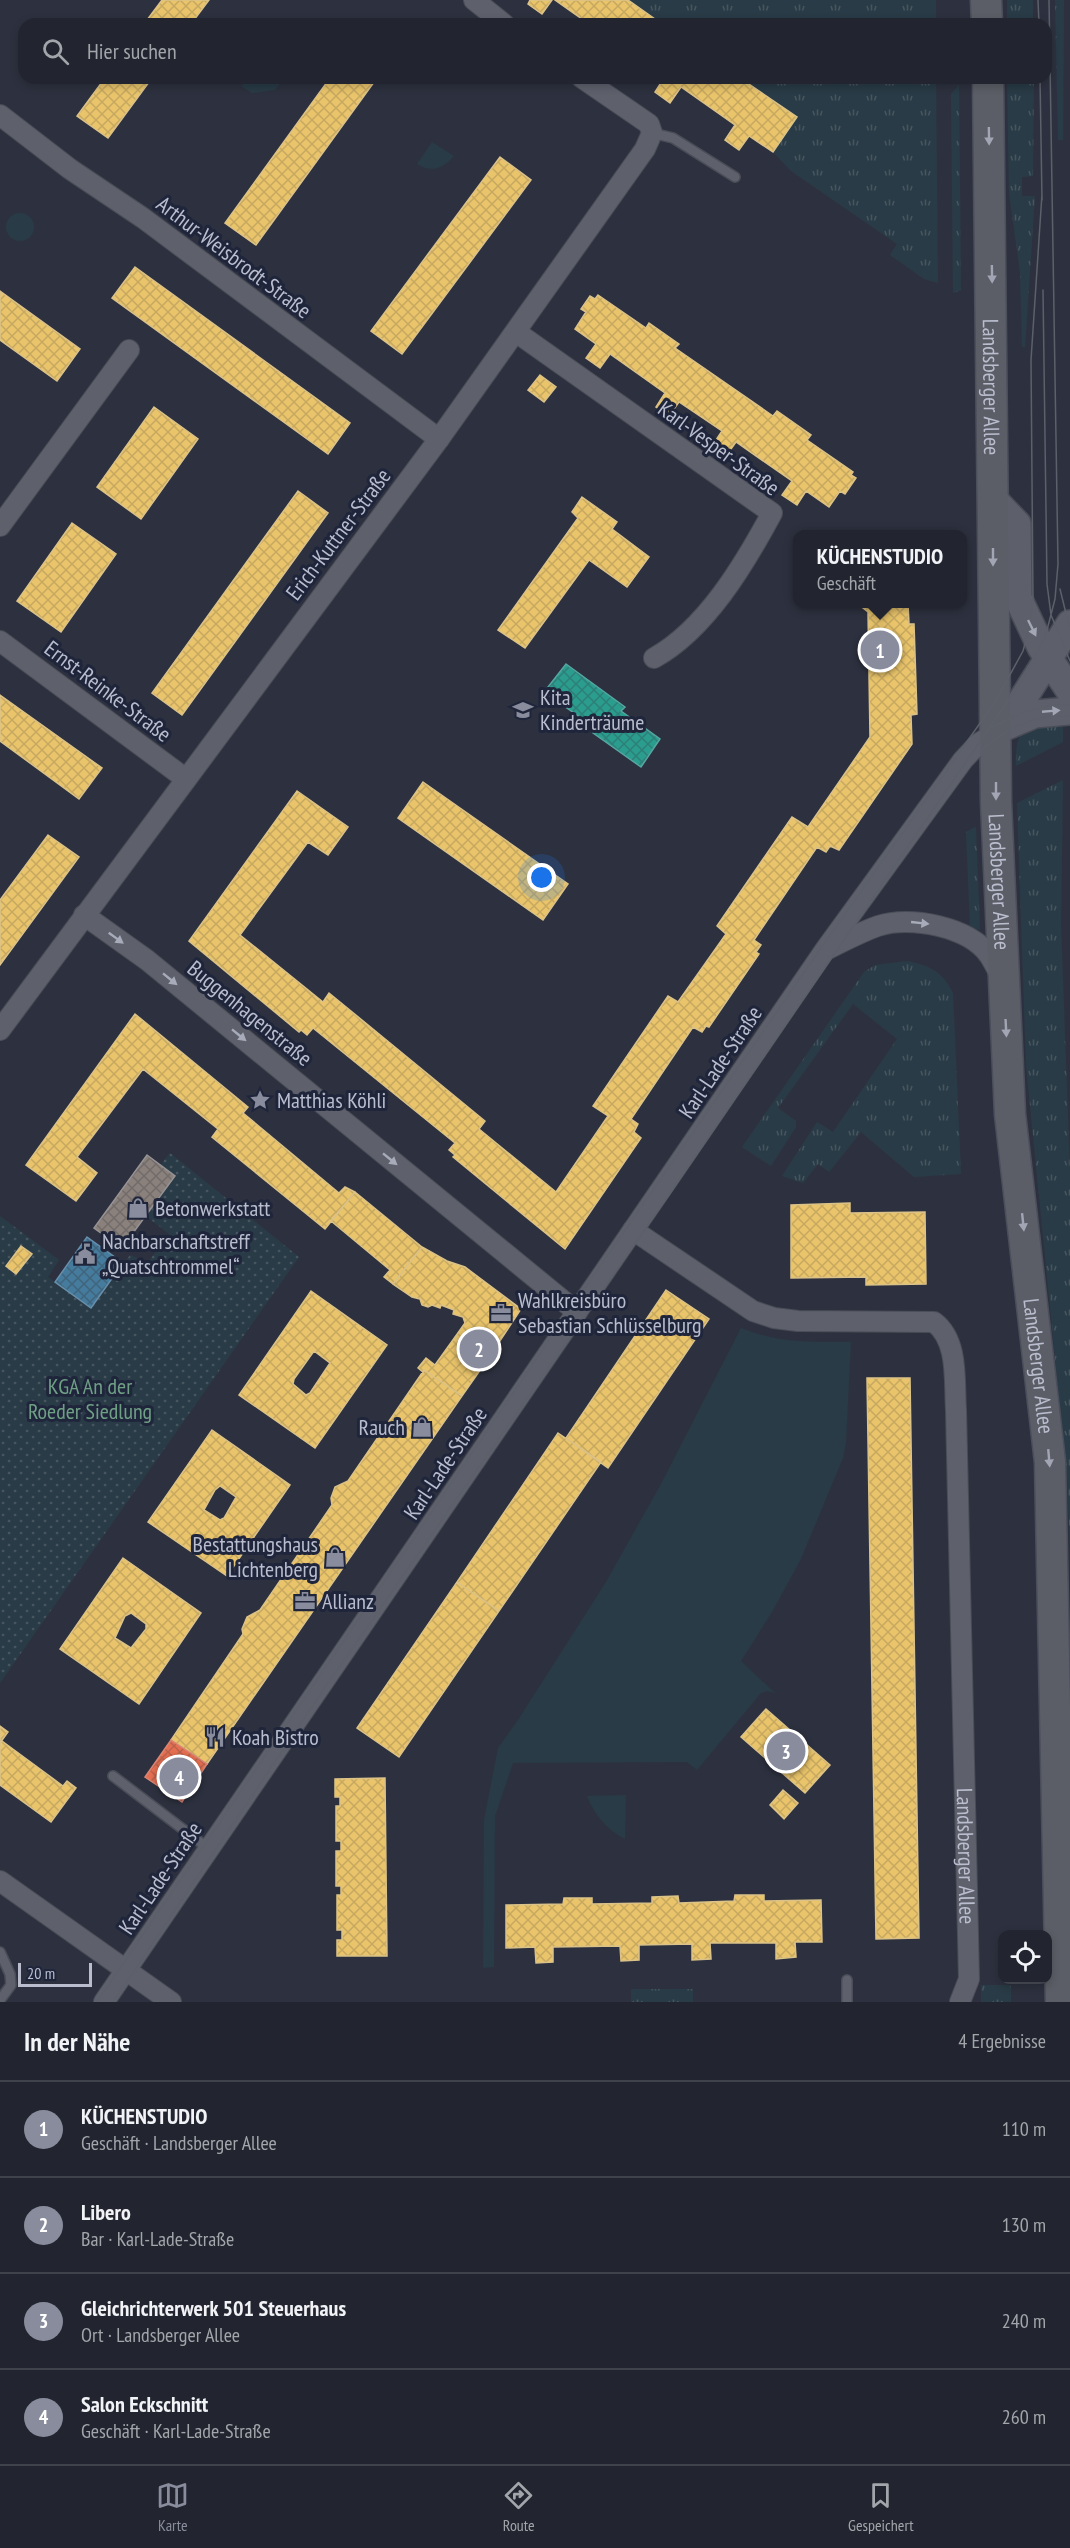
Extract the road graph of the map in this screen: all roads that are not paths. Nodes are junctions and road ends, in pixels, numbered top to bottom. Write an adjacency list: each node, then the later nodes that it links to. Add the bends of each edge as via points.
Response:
1 (474, 0): 3 (street)
2 (986, 0): 4 (main road)
3 (496, 18)
4 (987, 18)
5 (591, 84): 8 (street, via 649,124)
6 (988, 84): 13 (main road, Landsberger Allee, one-way to 13)
7 (0, 115): 12 (street, Arthur-Weisbrodt-Straße)
8 (652, 133): 9 (lane, via 673,138); 10 (street, Erich-Kuttner-Straße, via 645,149)
9 (735, 177)
10 (516, 332): 12 (street, Erich-Kuttner-Straße); 17 (street, Karl-Vesper-Straße, via 772,513 698,625)
11 (129, 350): 14 (street)
12 (439, 439): 22 (street, Erich-Kuttner-Straße)
13 (993, 499): 18 (street, one-way to 18, via 1017,524 1018,598); 21 (main road, Landsberger Allee, one-way to 21)
14 (0, 526)
15 (1070, 624): 18 (street)
16 (0, 641): 22 (street, Ernst-Reinke-Straße)
17 (654, 658)
18 (1049, 659): 19 (street); 21 (street)
19 (1070, 691)
20 (1070, 711): 21 (street, one-way to 20, via 1028,716)
21 (995, 733): 24 (street, Karl-Lade-Straße, via 963,760); 25 (main road, Landsberger Allee, one-way to 25)
22 (186, 779): 23 (street, Erich-Kuttner-Straße)
23 (84, 915): 26 (street, Erich-Kuttner-Straße); 28 (street, Buggenhagenstraße, one-way to 28, via 147,960)
24 (825, 950): 25 (street, one-way to 25, via 880,926 927,923 963,935 980,947); 27 (street, Karl-Lade-Straße)
25 (1004, 981): 40 (main road, Landsberger Allee, one-way to 40, via 1010,1114 1050,1461)
26 (0, 1030)
27 (633, 1230): 28 (street, Karl-Lade-Straße); 39 (street, Landsberger Allee, via 763,1315 798,1320 934,1322 945,1330 951,1343 956,1410 969,1980)
28 (577, 1312): 30 (street, Karl-Lade-Straße)
29 (113, 1776): 30 (lane)
30 (209, 1849): 33 (street, Karl-Lade-Straße)
31 (0, 1881): 33 (street)
32 (0, 1952): 35 (lane, via 11,1985)
33 (125, 1971): 36 (street, Karl-Lade-Straße); 37 (street)
34 (847, 1980): 38 (lane)
35 (0, 2000)
36 (104, 2002)
37 (171, 2002)
38 (847, 2002)
39 (960, 2002)
40 (1061, 2002)

